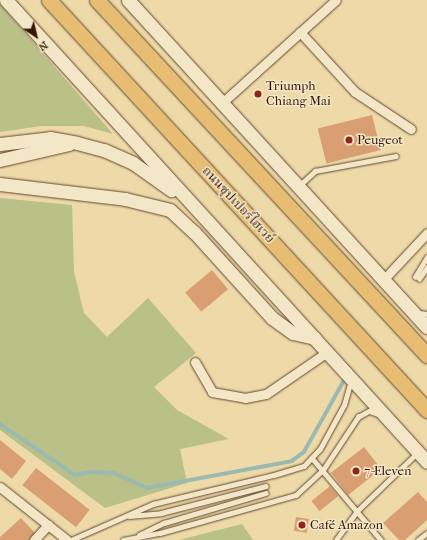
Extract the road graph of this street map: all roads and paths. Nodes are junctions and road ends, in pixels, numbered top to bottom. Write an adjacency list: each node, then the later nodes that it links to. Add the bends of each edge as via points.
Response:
1 (6, 0): 16 (main road)
2 (49, 0): 28 (highway, ถนนซุปเปอร์ไฮเวย์)
3 (97, 0): 25 (highway)
4 (128, 0): 7 (main road)
5 (336, 0): 6 (street)
6 (300, 32): 7 (street); 8 (street, via 355,92)
7 (223, 102): 14 (main road)
8 (411, 128)
9 (77, 143): 10 (main road, via 50,138); 12 (main road); 16 (main road, via 104,150 133,163 161,181)
10 (0, 144)
11 (396, 156): 14 (lane, via 315,171)
12 (0, 160)
13 (0, 184): 23 (main road, via 125,199 170,210 194,232 272,318 293,333)
14 (299, 186): 19 (main road)
15 (427, 233): 19 (street)
16 (230, 245): 23 (main road)
17 (427, 257): 18 (lane, via 417,278)
18 (427, 267)
19 (384, 279): 20 (main road)
20 (413, 312): 21 (lane); 22 (main road)
21 (427, 314)
22 (427, 327)
23 (314, 338): 24 (main road)
24 (327, 352): 26 (street, via 266,394 245,398 212,392); 27 (main road)
25 (427, 355)
26 (195, 362)
27 (352, 379): 29 (main road); 31 (lane, via 344,405 320,449)
28 (427, 410)
29 (386, 416): 30 (main road); 32 (lane, via 369,410 358,416)
30 (423, 457): 36 (lane)
31 (312, 458): 32 (lane); 37 (lane, via 304,466 292,470 153,504)
32 (323, 470): 36 (lane); 40 (lane, via 296,495 160,533)
33 (266, 486): 37 (lane, via 161,513)
34 (0, 487): 38 (street)
35 (266, 493): 40 (lane, via 164,523)
36 (356, 512): 45 (lane); 46 (lane)
37 (123, 516): 43 (lane)
38 (48, 526): 41 (street); 42 (street)
39 (427, 533): 47 (lane)
40 (135, 536): 44 (lane)
41 (34, 540)
42 (67, 540)
43 (71, 540)
44 (123, 540)
45 (336, 540)
46 (382, 540)
47 (418, 540)

